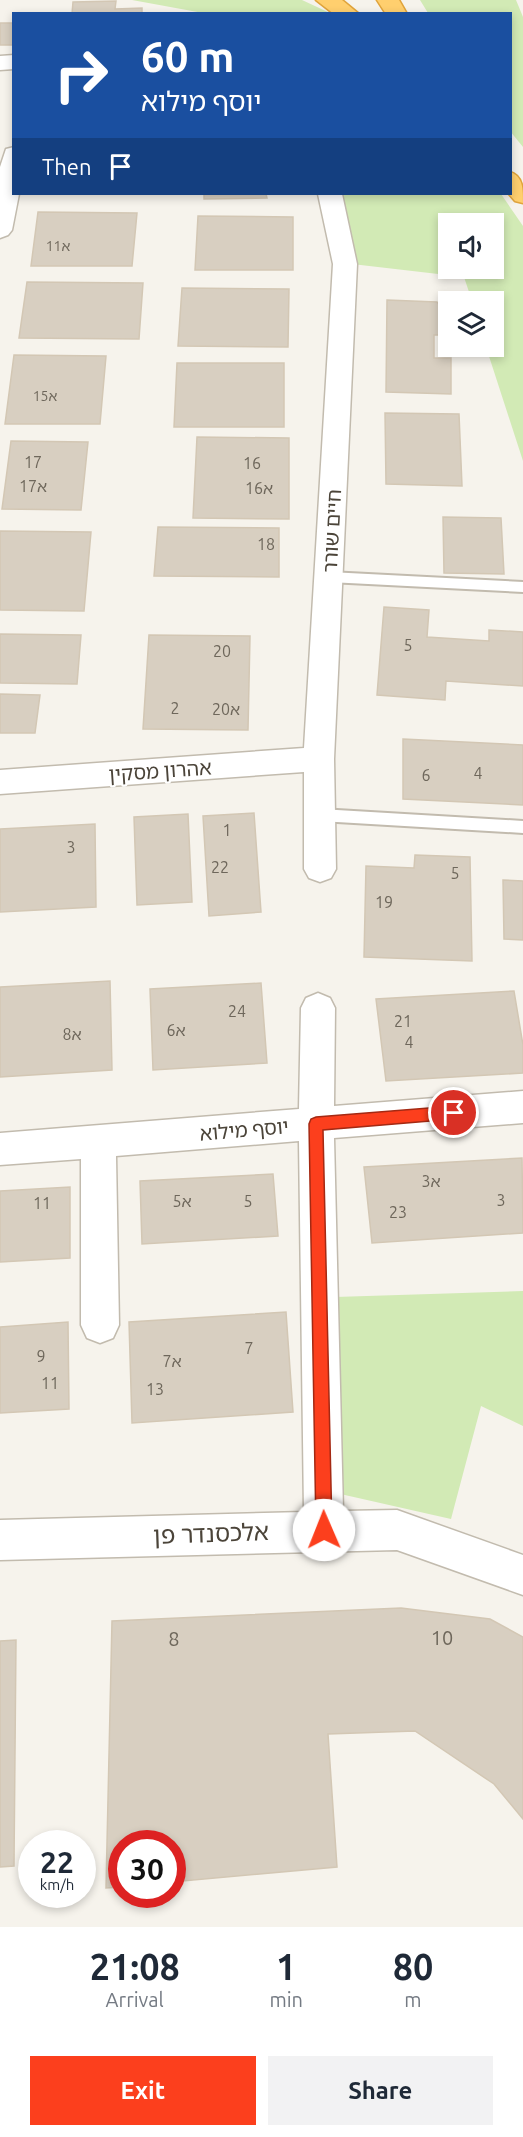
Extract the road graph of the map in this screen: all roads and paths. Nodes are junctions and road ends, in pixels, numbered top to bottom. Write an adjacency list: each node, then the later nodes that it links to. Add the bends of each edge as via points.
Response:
1 (327, 0): 2 (highway)
2 (346, 12)
3 (12, 165): 7 (street)
4 (512, 182): 6 (highway)
5 (330, 195): 8 (street, חיים שורר, via 345,264)
6 (523, 196)
7 (0, 230)
8 (329, 577): 9 (lane); 10 (street, חיים שורר)
9 (523, 587)
10 (320, 759): 11 (street, אהרון מסקין); 12 (street, חיים שורר)
11 (0, 782)
12 (320, 815): 13 (lane); 14 (street, חיים שורר)
13 (523, 827)
14 (320, 869)
15 (318, 1008): 17 (street)
16 (523, 1107): 17 (street, יוסף מילוא)
17 (316, 1124): 18 (street, יוסף מילוא); 21 (street)
18 (98, 1142): 19 (street, יוסף מילוא); 20 (street)
19 (0, 1149)
20 (100, 1325)
21 (324, 1530): 22 (street, אלכסנדר פן); 23 (street, אלכסנדר פן, via 397,1530)
22 (0, 1540)
23 (523, 1575)

